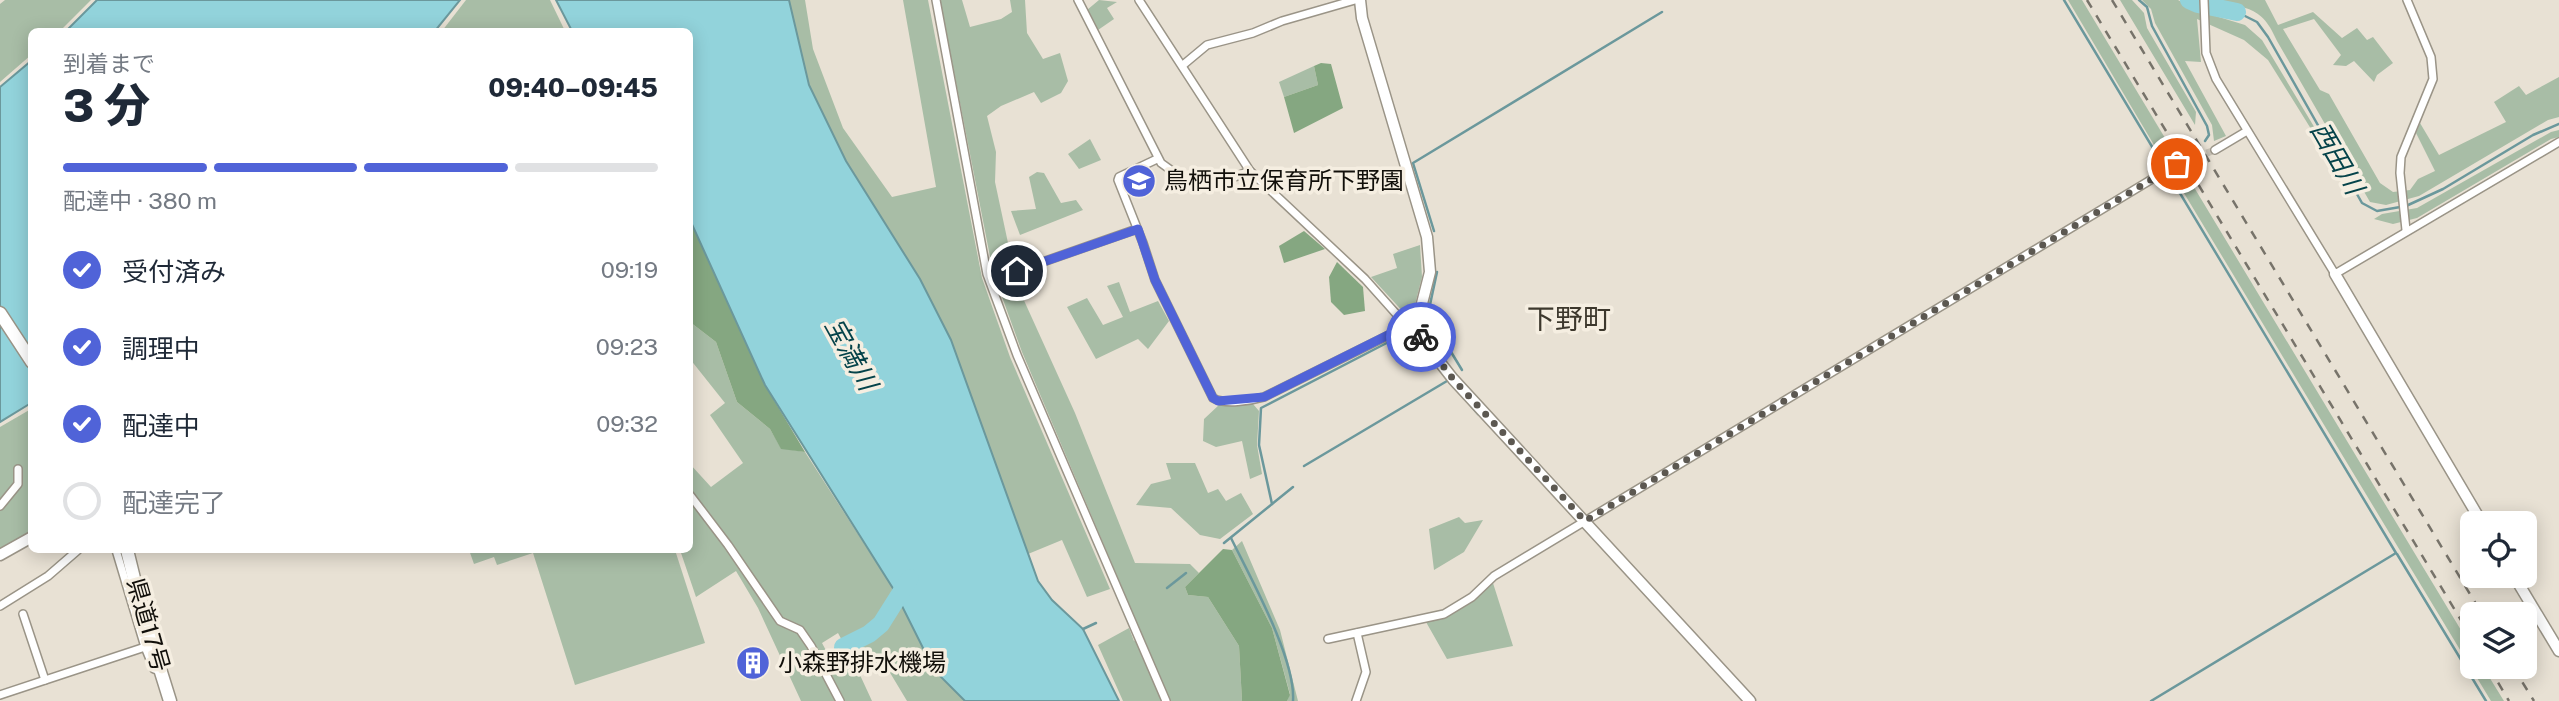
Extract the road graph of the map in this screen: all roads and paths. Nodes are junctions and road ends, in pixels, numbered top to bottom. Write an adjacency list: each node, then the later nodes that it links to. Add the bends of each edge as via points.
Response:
1 (936, 0): 43 (street, via 987,274 1021,366)
2 (1078, 0): 11 (street)
3 (1139, 0): 7 (street)
4 (1357, 0): 7 (street, via 1207,45); 19 (street, via 1427,237 1430,272)
5 (2204, 0): 8 (street, via 2210,65)
6 (2411, 1): 14 (street, via 2431,57 2433,79 2404,145 2400,173)
7 (1183, 65): 13 (street)
8 (2247, 131): 10 (street); 17 (street)
9 (2559, 142): 14 (street)
10 (2215, 150)
11 (1157, 159): 13 (street, via 1186,181 1211,186); 15 (street, via 1119,177)
12 (2174, 166): 25 (street)
13 (1250, 170): 19 (street)
14 (2406, 227): 17 (street)
15 (1138, 229): 16 (street); 19 (street, via 1155,280 1218,401 1264,397)
16 (1017, 271)
17 (2334, 274): 24 (street)
18 (0, 313): 20 (main road)
19 (1411, 327): 25 (street)
20 (28, 356)
21 (18, 469): 23 (street, via 18,484)
22 (693, 499): 42 (street, via 780,621 800,631 811,646)
23 (0, 506)
24 (2475, 511)
25 (1585, 521): 34 (street, via 1494,576 1444,614); 45 (street)
26 (28, 539): 30 (street)
27 (75, 553): 32 (street)
28 (117, 553): 36 (street)
29 (128, 553): 38 (main road, 県道17号)
30 (0, 555)
31 (2521, 588): 37 (street)
32 (0, 606)
33 (23, 614): 39 (street)
34 (1357, 634): 35 (street); 44 (street, via 1366,672)
35 (1328, 639)
36 (145, 647): 38 (street, via 154,669); 39 (street)
37 (2559, 651)
38 (160, 671): 41 (main road, 県道17号)
39 (45, 680): 40 (street)
40 (0, 695)
41 (170, 701)
42 (840, 701)
43 (1166, 701)
44 (1356, 701)
45 (1750, 701)

